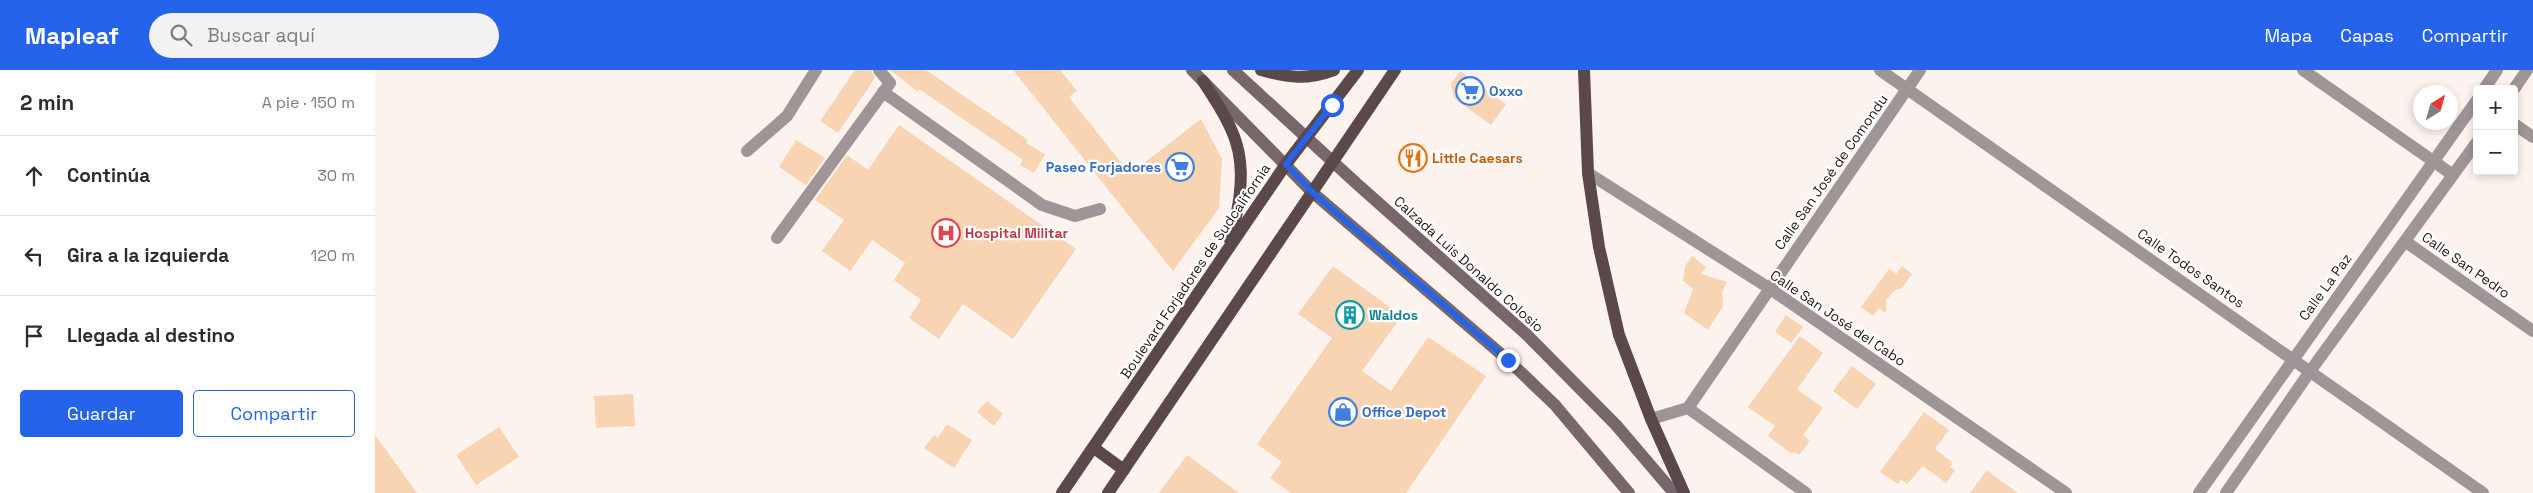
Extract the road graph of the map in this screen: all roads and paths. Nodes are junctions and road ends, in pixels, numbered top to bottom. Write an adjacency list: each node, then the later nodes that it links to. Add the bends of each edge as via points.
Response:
1 (816, 70): 25 (street, via 787,116)
2 (879, 70): 19 (street, via 890,83)
3 (1192, 70): 15 (main road)
4 (1233, 70): 23 (main road, Calzada Luis Donaldo Colosio)
5 (1261, 70): 6 (main road, via 1287,78 1317,76)
6 (1335, 70)
7 (1358, 70): 23 (main road, Boulevard Forjadores de Sudcalifornia)
8 (1395, 70): 26 (main road)
9 (1584, 70): 29 (main road)
10 (1880, 70): 18 (street, Calle Todos Santos)
11 (1920, 70): 18 (street, Calle San José de Comondu)
12 (2303, 70): 27 (street)
13 (2497, 70): 16 (street)
14 (2527, 70): 17 (street)
15 (1203, 81): 28 (main road); 35 (main road, via 1237,142 1240,207)
16 (2487, 85)
17 (2517, 85)
18 (1907, 88): 36 (street, Calle San José de Comondu); 38 (street, Calle Todos Santos)
19 (883, 92): 32 (street, via 1042,205 1075,216); 33 (street)
20 (2473, 106): 27 (street, Calle La Paz)
21 (2518, 127): 22 (street)
22 (2533, 137)
23 (1306, 138): 26 (main road, Calzada Luis Donaldo Colosio); 28 (main road, Boulevard Forjadores de Sudcalifornia)
24 (2473, 148): 30 (street)
25 (747, 151)
26 (1332, 162): 31 (main road); 47 (main road, Calzada Luis Donaldo Colosio, via 1533,341 1611,419)
27 (2433, 162): 30 (street); 38 (street, Calle La Paz)
28 (1286, 164): 31 (main road); 35 (main road, Boulevard Forjadores de Sudcalifornia)
29 (1588, 173): 36 (street, Calle San José del Cabo); 41 (main road, via 1599,247 1619,335)
30 (2453, 176): 34 (street)
31 (1312, 192): 43 (main road); 46 (main road, via 1508,360 1555,405)
32 (1100, 209)
33 (777, 238)
34 (2406, 242): 37 (street, Calle San Pedro); 39 (street)
35 (1227, 252): 42 (main road, Boulevard Forjadores de Sudcalifornia)
36 (1769, 288): 40 (street, Calle San José de Comondu); 50 (street, Calle San José del Cabo)
37 (2533, 331)
38 (2293, 358): 39 (street, Calle Todos Santos); 51 (street, Calle La Paz)
39 (2311, 370): 52 (street); 53 (street, Calle Todos Santos)
40 (1688, 408): 41 (street); 49 (street)
41 (1651, 419): 48 (main road)
42 (1094, 448): 43 (main road); 44 (main road, Boulevard Forjadores de Sudcalifornia)
43 (1124, 470): 45 (main road)
44 (1062, 493)
45 (1108, 493)
46 (1629, 493)
47 (1674, 493)
48 (1684, 493)
49 (1806, 493)
50 (2066, 493)
51 (2199, 493)
52 (2226, 493)
53 (2483, 493)

